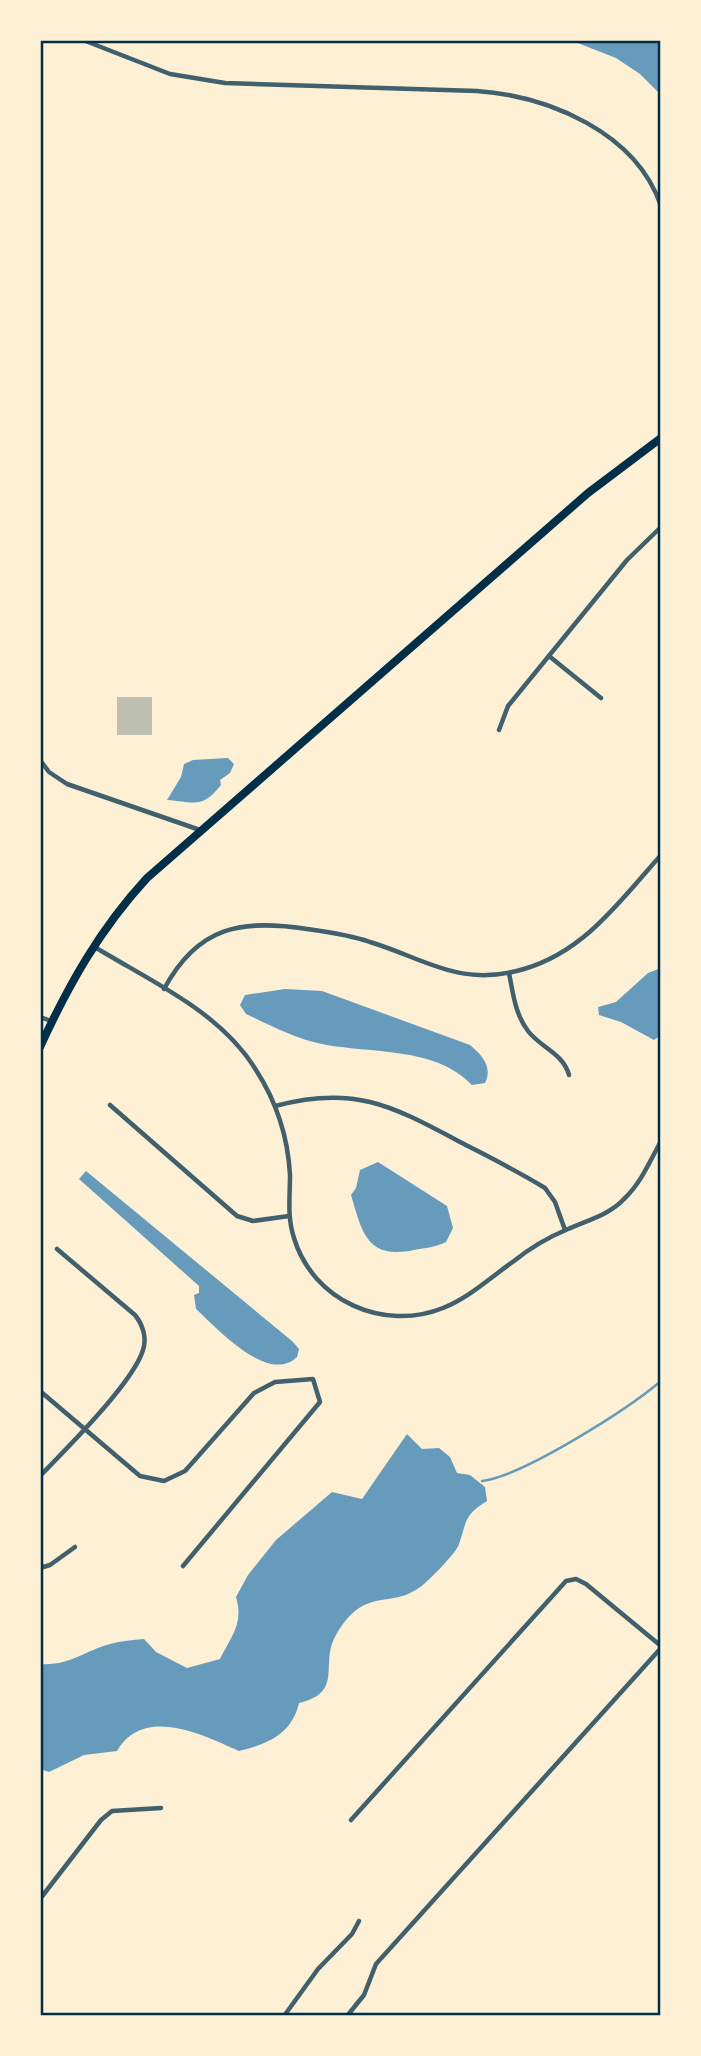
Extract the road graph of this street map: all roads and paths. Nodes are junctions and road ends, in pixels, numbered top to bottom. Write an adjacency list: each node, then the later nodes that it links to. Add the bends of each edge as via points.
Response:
1 (83, 40): 2 (street, via 170,74 225,83 491,92 543,103 590,125 616,145 643,174)
2 (661, 206)
3 (661, 438): 9 (main road, via 588,493)
4 (661, 527): 5 (street, via 626,561)
5 (550, 656): 6 (street); 7 (street, via 508,706)
6 (601, 698)
7 (499, 730)
8 (40, 760): 9 (street, via 67,784)
9 (201, 830): 11 (main road, via 127,900)
10 (661, 855): 12 (street, via 584,938 543,962)
11 (93, 945): 13 (street); 15 (main road)
12 (509, 973): 13 (street, via 454,972 354,937 259,924 230,929 204,941 180,962); 17 (street, via 521,1021 534,1038 560,1057)
13 (164, 989): 19 (street, via 208,1017 238,1045)
14 (40, 1017): 15 (street)
15 (52, 1021): 16 (main road)
16 (40, 1047)
17 (569, 1075)
18 (110, 1105): 21 (street, via 237,1216 253,1222)
19 (275, 1106): 21 (street, via 289,1163); 22 (street, via 338,1098 394,1108 545,1188)
20 (661, 1141): 22 (street, via 625,1198 609,1211)
21 (289, 1216): 22 (street, via 298,1250 321,1284 353,1306 394,1316 421,1315 447,1307)
22 (565, 1230)
23 (57, 1249): 25 (street, via 135,1315 144,1335 138,1360)
24 (40, 1391): 25 (street)
25 (85, 1429): 26 (street); 28 (street, via 140,1476 164,1481 185,1471 246,1400 263,1387 313,1380 320,1402)
26 (40, 1476)
27 (75, 1547): 29 (street)
28 (183, 1566)
29 (40, 1568)
30 (661, 1647): 32 (street, via 586,1584 576,1579 564,1583); 36 (street, via 376,1964 364,1995)
31 (161, 1808): 33 (street, via 112,1811)
32 (351, 1819)
33 (40, 1899)
34 (359, 1921): 35 (street)
35 (284, 2016)
36 (347, 2016)

